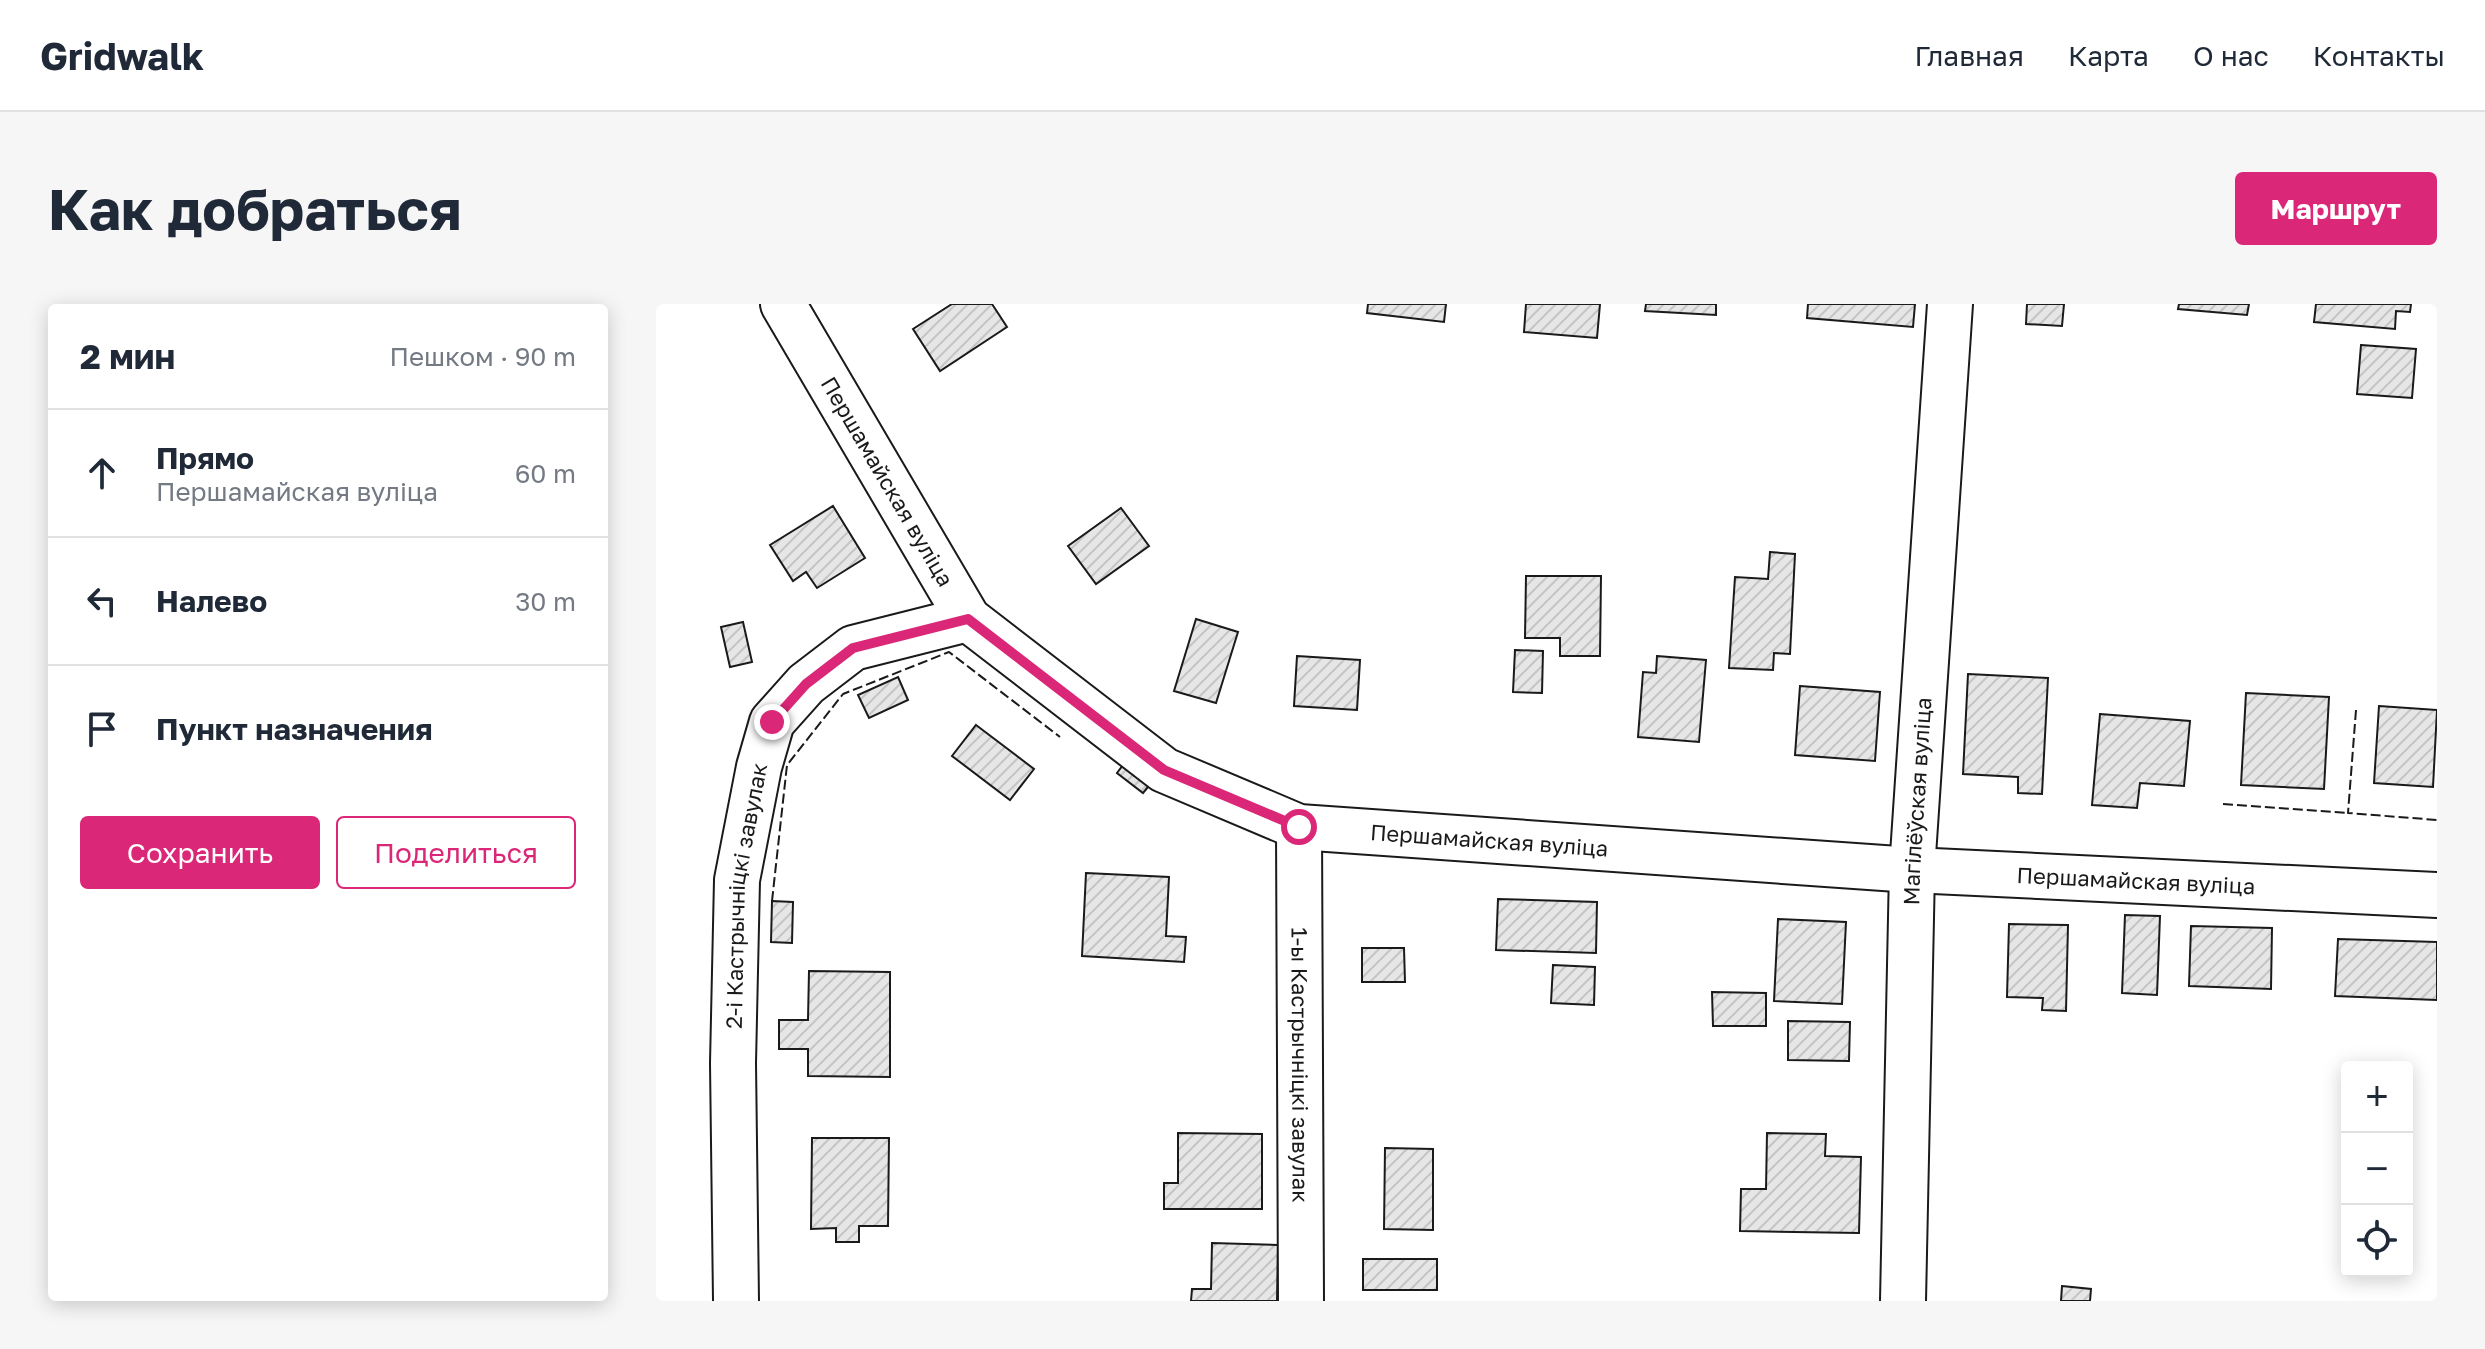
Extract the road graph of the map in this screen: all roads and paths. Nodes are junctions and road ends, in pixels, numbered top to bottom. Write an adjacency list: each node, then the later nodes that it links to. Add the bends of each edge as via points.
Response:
1 (783, 304): 3 (street, Першамайская вуліца)
2 (1950, 304): 5 (street, Магілёўская вуліца)
3 (968, 619): 4 (street, Першамайская вуліца, via 1164,770); 7 (street, 2-і Кастрычніцкі завулак, via 853,648 806,684 772,722 737,880)
4 (1299, 827): 5 (street, Першамайская вуліца); 8 (street, 1-ы Кастрычніцкі завулак)
5 (1912, 870): 6 (street, Першамайская вуліца); 9 (street, Магілёўская вуліца)
6 (2437, 895)
7 (736, 1301)
8 (1301, 1301)
9 (1903, 1301)

